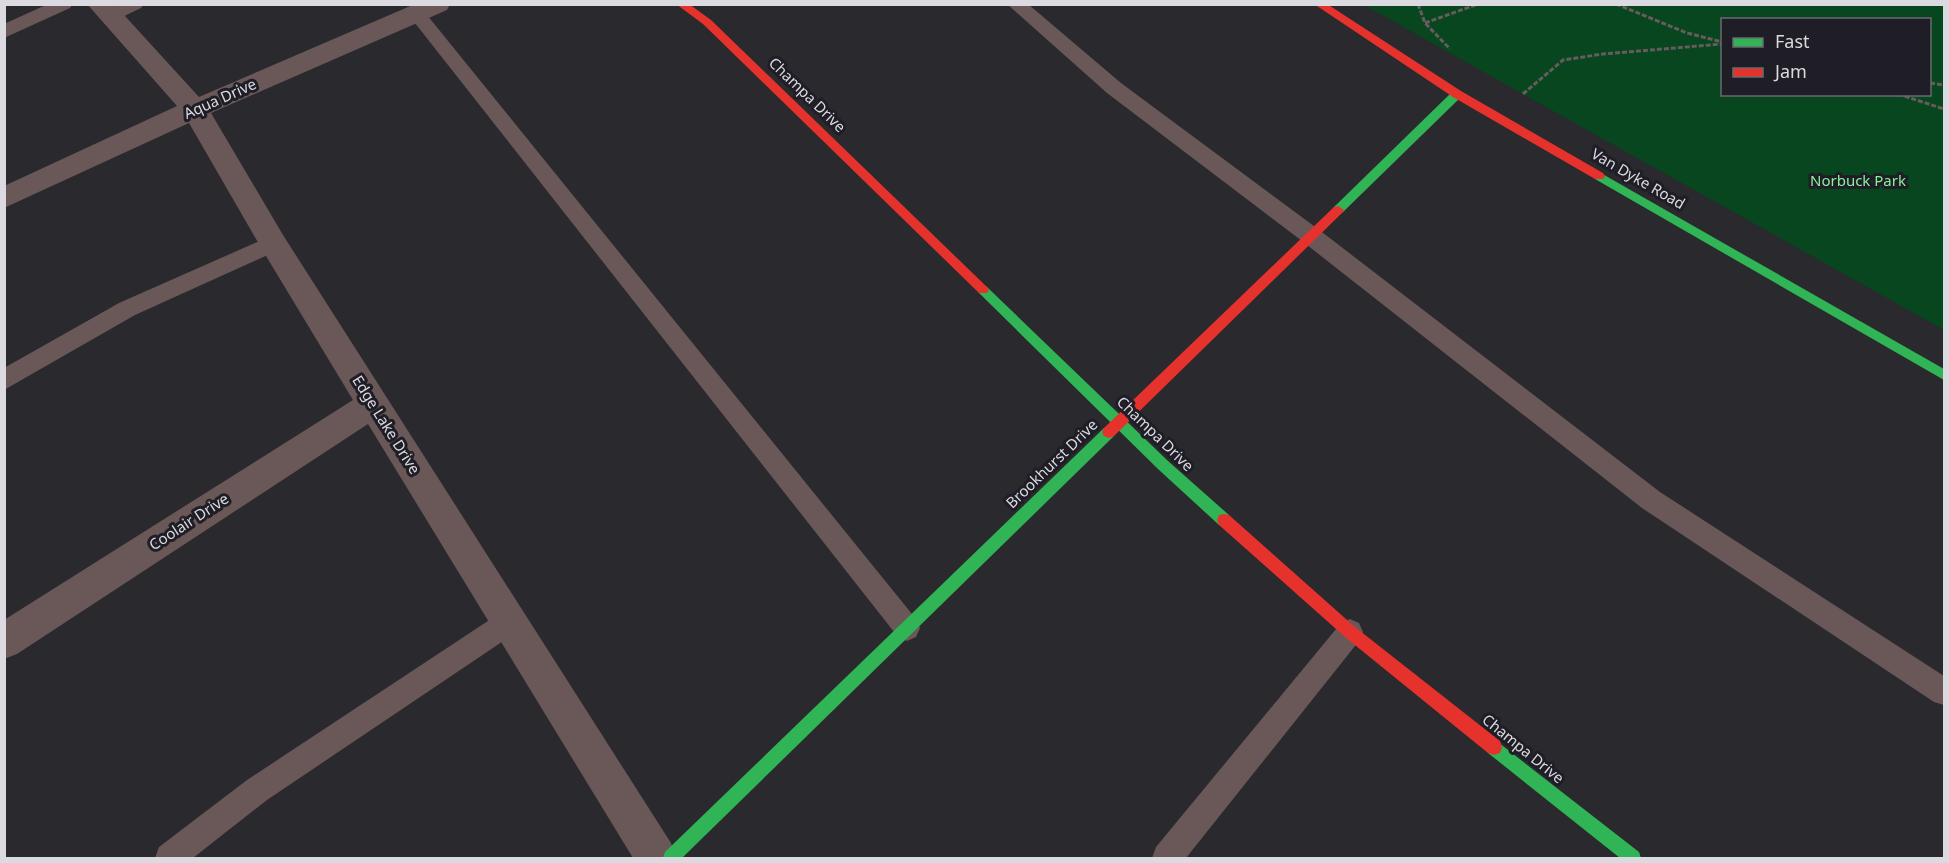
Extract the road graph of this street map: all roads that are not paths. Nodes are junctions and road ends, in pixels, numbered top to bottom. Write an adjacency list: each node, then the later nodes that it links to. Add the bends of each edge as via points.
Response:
1 (63, 4): 7 (lane)
2 (681, 4): 16 (street, Champa Drive, via 707,22)
3 (1016, 4): 11 (lane, via 1114,88)
4 (1319, 4): 8 (street, Van Dyke Road)
5 (114, 8): 9 (street, Edge Lake Drive)
6 (428, 9): 9 (street, Aqua Drive); 18 (lane)
7 (4, 32)
8 (1457, 94): 11 (street, Brookhurst Drive); 13 (street, Van Dyke Road)
9 (195, 109): 10 (street, Aqua Drive); 12 (street, Edge Lake Drive)
10 (4, 198)
11 (1310, 235): 16 (street, Brookhurst Drive); 21 (lane, via 1651,500)
12 (273, 243): 14 (lane, via 127,309); 15 (street, Edge Lake Drive)
13 (1944, 375)
14 (4, 380)
15 (374, 404): 17 (street, Edge Lake Drive); 20 (street, Coolair Drive)
16 (1119, 422): 18 (street, Brookhurst Drive); 19 (street, Champa Drive)
17 (509, 622): 22 (lane, via 257,790); 23 (street, Edge Lake Drive)
18 (907, 628): 24 (street, Brookhurst Drive)
19 (1350, 632): 25 (lane); 26 (street, Champa Drive)
20 (4, 641)
21 (1944, 692)
22 (170, 858)
23 (657, 858)
24 (671, 858)
25 (1167, 858)
26 (1633, 858)

